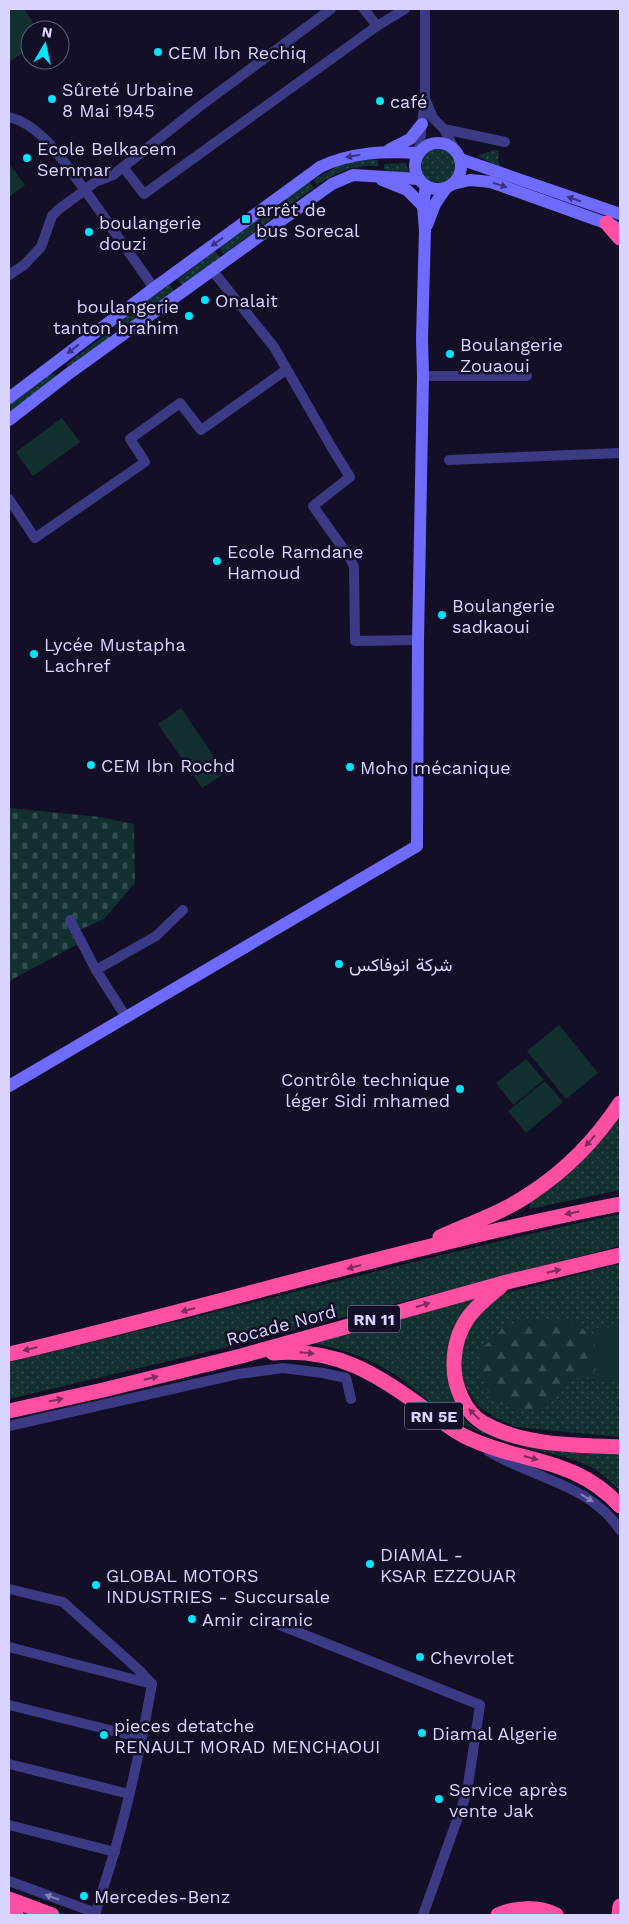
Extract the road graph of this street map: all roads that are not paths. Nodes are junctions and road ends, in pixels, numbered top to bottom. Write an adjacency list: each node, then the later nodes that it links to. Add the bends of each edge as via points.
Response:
1 (331, 9): 14 (street)
2 (364, 9): 5 (street)
3 (404, 9): 5 (street)
4 (425, 9): 6 (street)
5 (377, 26): 14 (street, via 144,194)
6 (425, 97): 8 (street); 9 (street, via 433,118)
7 (9, 117): 18 (street, via 30,126)
8 (422, 124): 11 (main road, via 402,145); 12 (street)
9 (444, 129): 10 (street); 13 (street)
10 (505, 142)
11 (383, 151): 12 (main road); 19 (main road, one-way to 19, via 332,161)
12 (419, 152): 13 (main road, via 437,142 444,143); 16 (main road, via 415,166)
13 (458, 154): 17 (main road, via 459,175); 21 (main road, one-way to 13)
14 (123, 167): 18 (street)
15 (363, 175): 16 (main road); 20 (main road, via 407,190); 22 (main road, via 353,175 332,184)
16 (422, 182): 17 (main road, via 432,188); 20 (main road)
17 (449, 186): 23 (main road, one-way to 23, via 470,180 491,182); 24 (main road, via 435,204)
18 (85, 190): 27 (street, via 52,216 41,247); 28 (street)
19 (271, 203): 22 (main road); 28 (main road, one-way to 28)
20 (423, 206): 24 (main road)
21 (620, 214)
22 (283, 220): 26 (main road)
23 (614, 226): 25 (highway)
24 (425, 230): 32 (main road)
25 (620, 238)
26 (212, 270): 30 (street, via 274,347); 31 (main road)
27 (9, 275)
28 (154, 288): 29 (main road, one-way to 29)
29 (56, 362): 31 (main road); 34 (main road)
30 (286, 370): 38 (street, via 201,430 180,403 130,438 145,462 35,538); 39 (street, via 350,477 313,506 354,567 355,641)
31 (67, 375): 35 (main road)
32 (423, 376): 33 (street); 39 (main road)
33 (526, 376)
34 (9, 398)
35 (9, 420)
36 (620, 453): 37 (street)
37 (449, 460)
38 (9, 499)
39 (418, 640): 43 (main road, via 416,846)
40 (183, 910): 42 (street, via 156,936)
41 (70, 920): 42 (street)
42 (96, 970): 43 (street)
43 (126, 1017): 44 (main road)
44 (9, 1086)
45 (620, 1103): 47 (highway, one-way to 47, via 609,1120 570,1162 531,1194)
46 (620, 1204): 47 (highway, one-way to 47)
47 (401, 1255): 50 (highway, one-way to 50)
48 (620, 1255): 49 (highway, Rocade Nord / RN 11, one-way to 48)
49 (507, 1282): 51 (highway, Rocade Nord / RN 11, one-way to 49); 56 (highway, one-way to 49, via 522,1438 484,1424 469,1410 455,1377 454,1349 471,1312)
50 (9, 1354)
51 (241, 1356): 53 (highway, Rocade Nord / RN 11, one-way to 51); 55 (highway, RN 5E, one-way to 55, via 302,1352 341,1360 371,1372)
52 (351, 1399): 54 (street, via 346,1378 284,1368 238,1374)
53 (9, 1411)
54 (9, 1426)
55 (466, 1437): 57 (highway, RN 5E, one-way to 57, via 582,1475 601,1487); 58 (street, one-way to 58, via 506,1461 587,1497 605,1511)
56 (620, 1447)
57 (620, 1506)
58 (620, 1530)
59 (9, 1589): 62 (street, via 63,1602)
60 (275, 1623): 76 (street, via 480,1705 467,1792)
61 (9, 1647): 62 (street)
62 (152, 1684): 64 (street)
63 (9, 1705): 64 (street)
64 (142, 1738): 66 (street)
65 (9, 1764): 66 (street)
66 (129, 1794): 68 (street)
67 (9, 1825): 68 (street)
68 (114, 1852): 73 (street)
69 (9, 1881): 73 (street, one-way to 69)
70 (9, 1899): 75 (highway)
71 (620, 1906): 79 (highway)
72 (9, 1913): 74 (highway)
73 (96, 1914)
74 (16, 1915)
75 (52, 1915)
76 (423, 1915)
77 (498, 1915): 78 (highway, via 527,1909)
78 (556, 1915)
79 (619, 1915)

